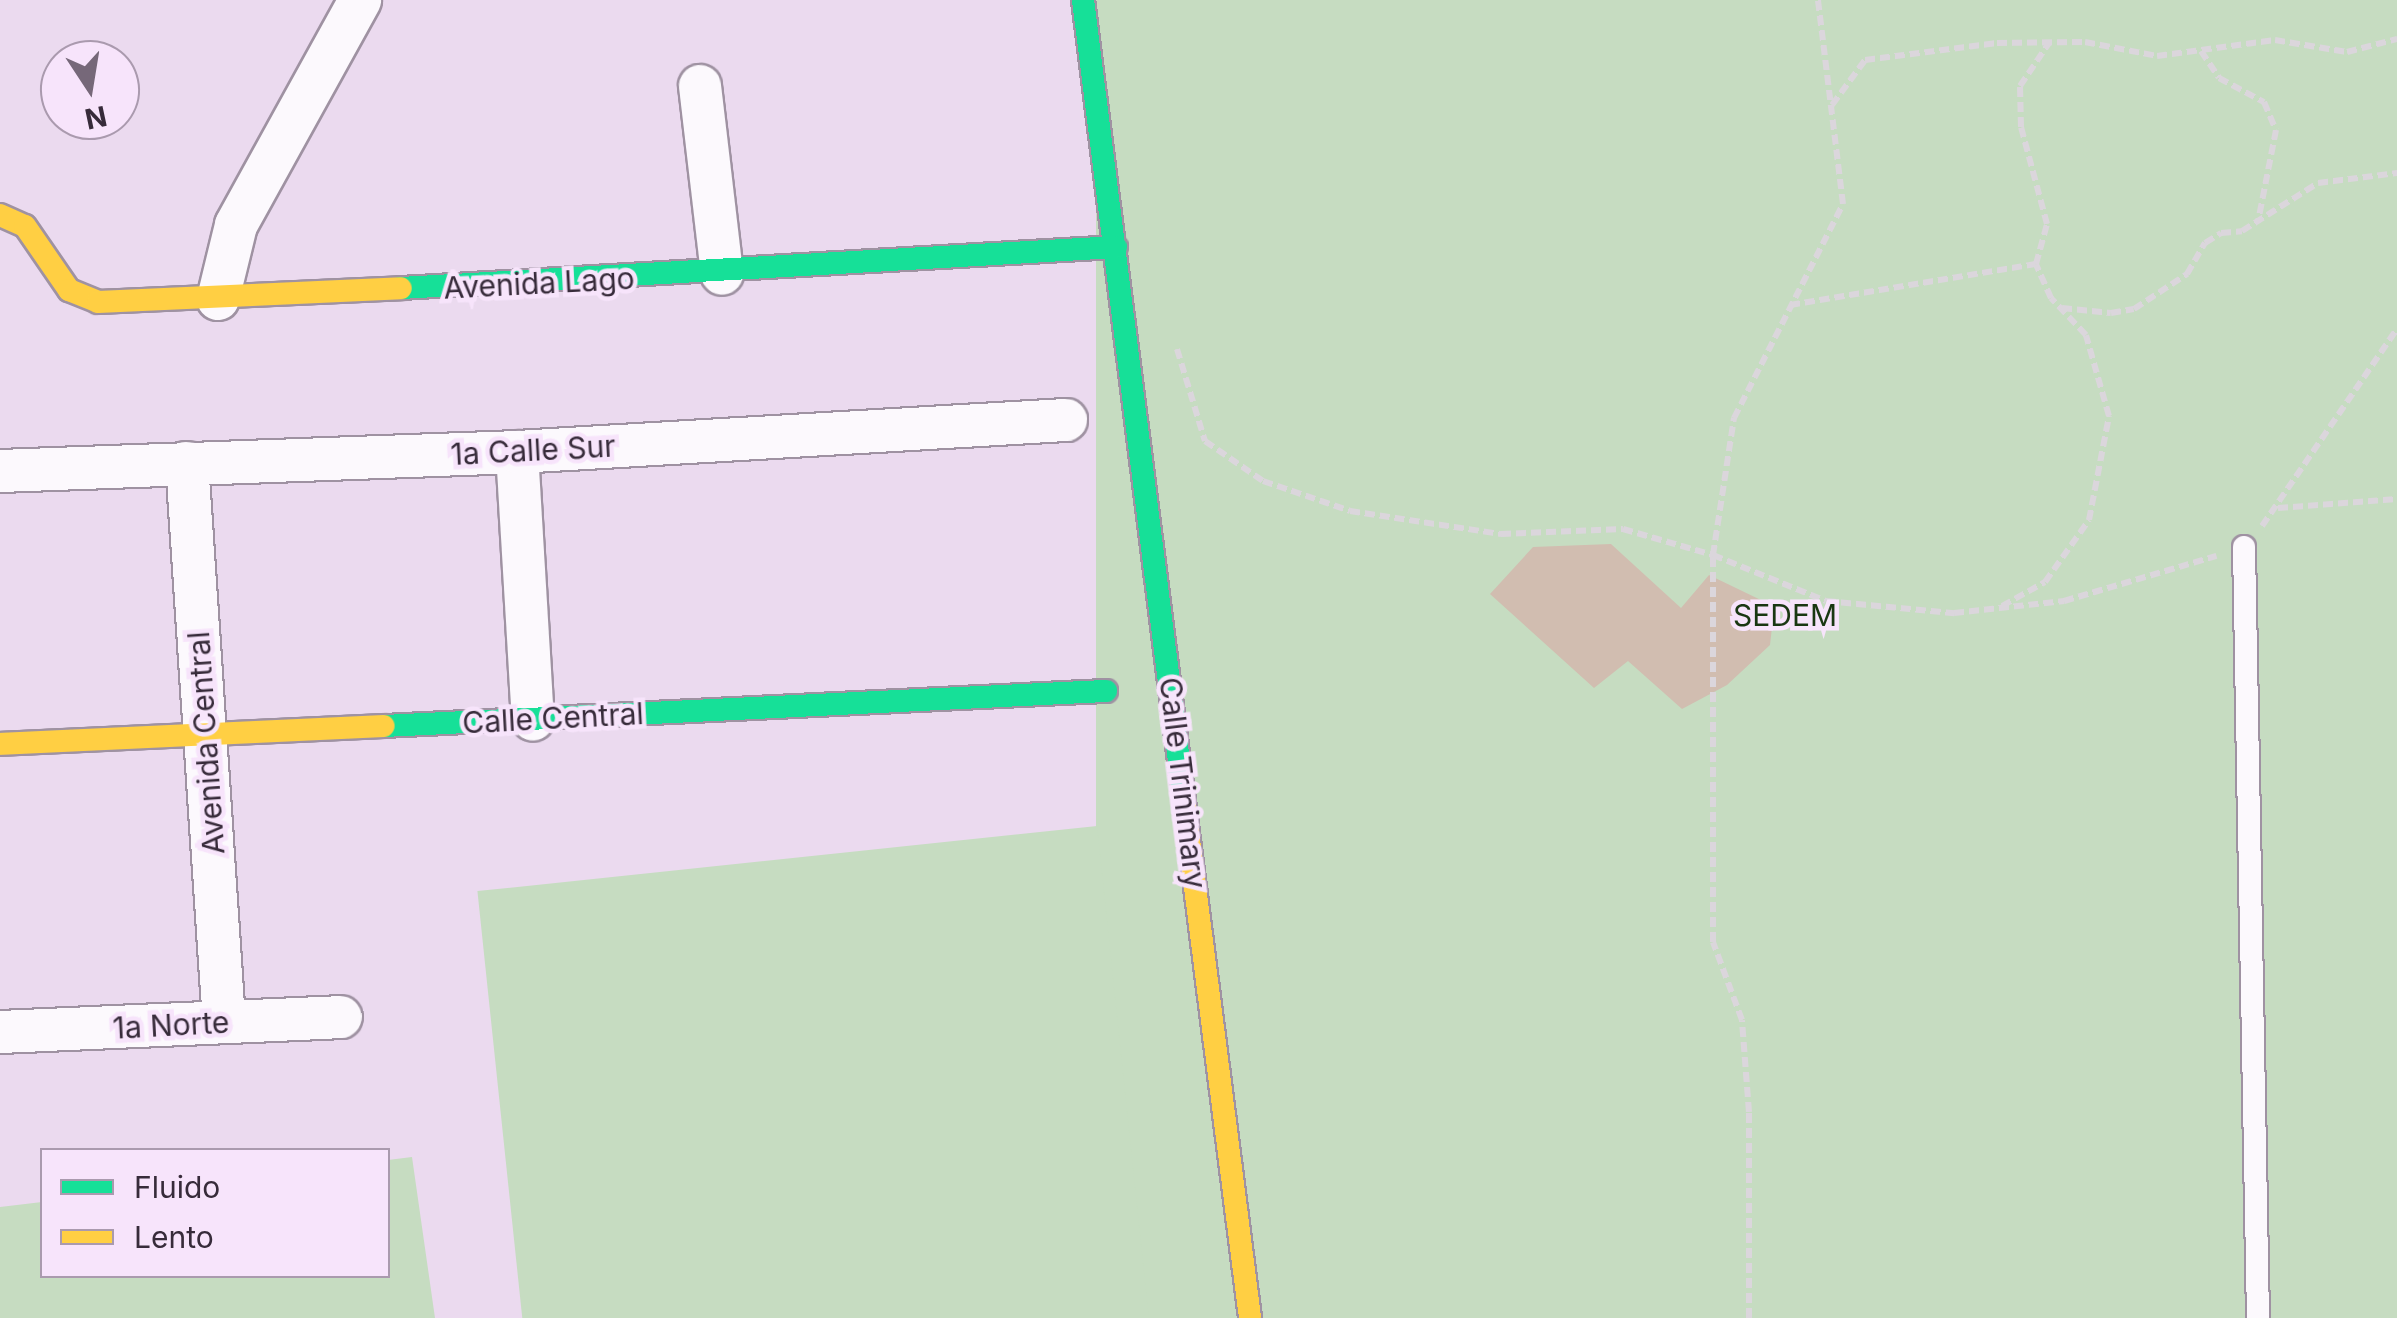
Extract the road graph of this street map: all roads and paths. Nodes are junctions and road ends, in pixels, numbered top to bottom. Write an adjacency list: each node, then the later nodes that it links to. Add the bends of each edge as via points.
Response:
1 (360, 0): 15 (street, via 236,225)
2 (1083, 0): 12 (street, Calle Trinimary)
3 (1818, 0): 8 (path)
4 (2397, 39): 6 (path, via 2347,52 2275,40)
5 (2049, 42): 6 (path, via 2157,56); 8 (path, via 1864,60); 13 (path, via 2020,86 2020,127 2047,224)
6 (2201, 51): 11 (path, via 2220,78 2264,102 2276,130)
7 (700, 86): 14 (street)
8 (1832, 105): 16 (path, via 1844,204)
9 (2397, 173): 11 (path, via 2318,183)
10 (0, 215): 15 (street, Avenida Lago, via 25,226 69,290 98,302)
11 (2258, 222): 17 (path, via 2205,243 2188,274 2134,309)
12 (1116, 247): 14 (street, Avenida Lago); 36 (street, Calle Trinimary)
13 (2036, 264): 16 (path); 17 (path)
14 (722, 274): 15 (street, Avenida Lago)
15 (218, 299)
16 (1789, 305): 27 (path, via 1734,418)
17 (2060, 308): 28 (path, via 2086,335 2109,416 2089,520 2045,582)
18 (2397, 329): 25 (path)
19 (1172, 334): 27 (path, via 1205,440 1262,481 1350,511 1424,525 1501,534 1623,528)
20 (1066, 420): 21 (street, 1a Calle Sur)
21 (517, 452): 22 (street, 1a Calle Sur); 30 (street)
22 (187, 463): 23 (street, 1a Calle Sur); 31 (street, Avenida Central)
23 (0, 471)
24 (2397, 499): 25 (path)
25 (2276, 508): 26 (path)
26 (2244, 548): 28 (path, via 2064,602); 38 (lane)
27 (1714, 555): 28 (path, via 1826,601 1954,614); 37 (path, via 1713,942 1742,1020)
28 (1998, 608)
29 (1106, 691): 30 (street, Calle Central)
30 (532, 720): 31 (street, Calle Central)
31 (206, 734): 32 (street, Calle Central); 34 (street, Avenida Central)
32 (0, 744)
33 (342, 1018): 34 (street, 1a Norte)
34 (224, 1022): 35 (street, 1a Norte)
35 (0, 1032)
36 (1250, 1318)
37 (1749, 1318)
38 (2258, 1318)

